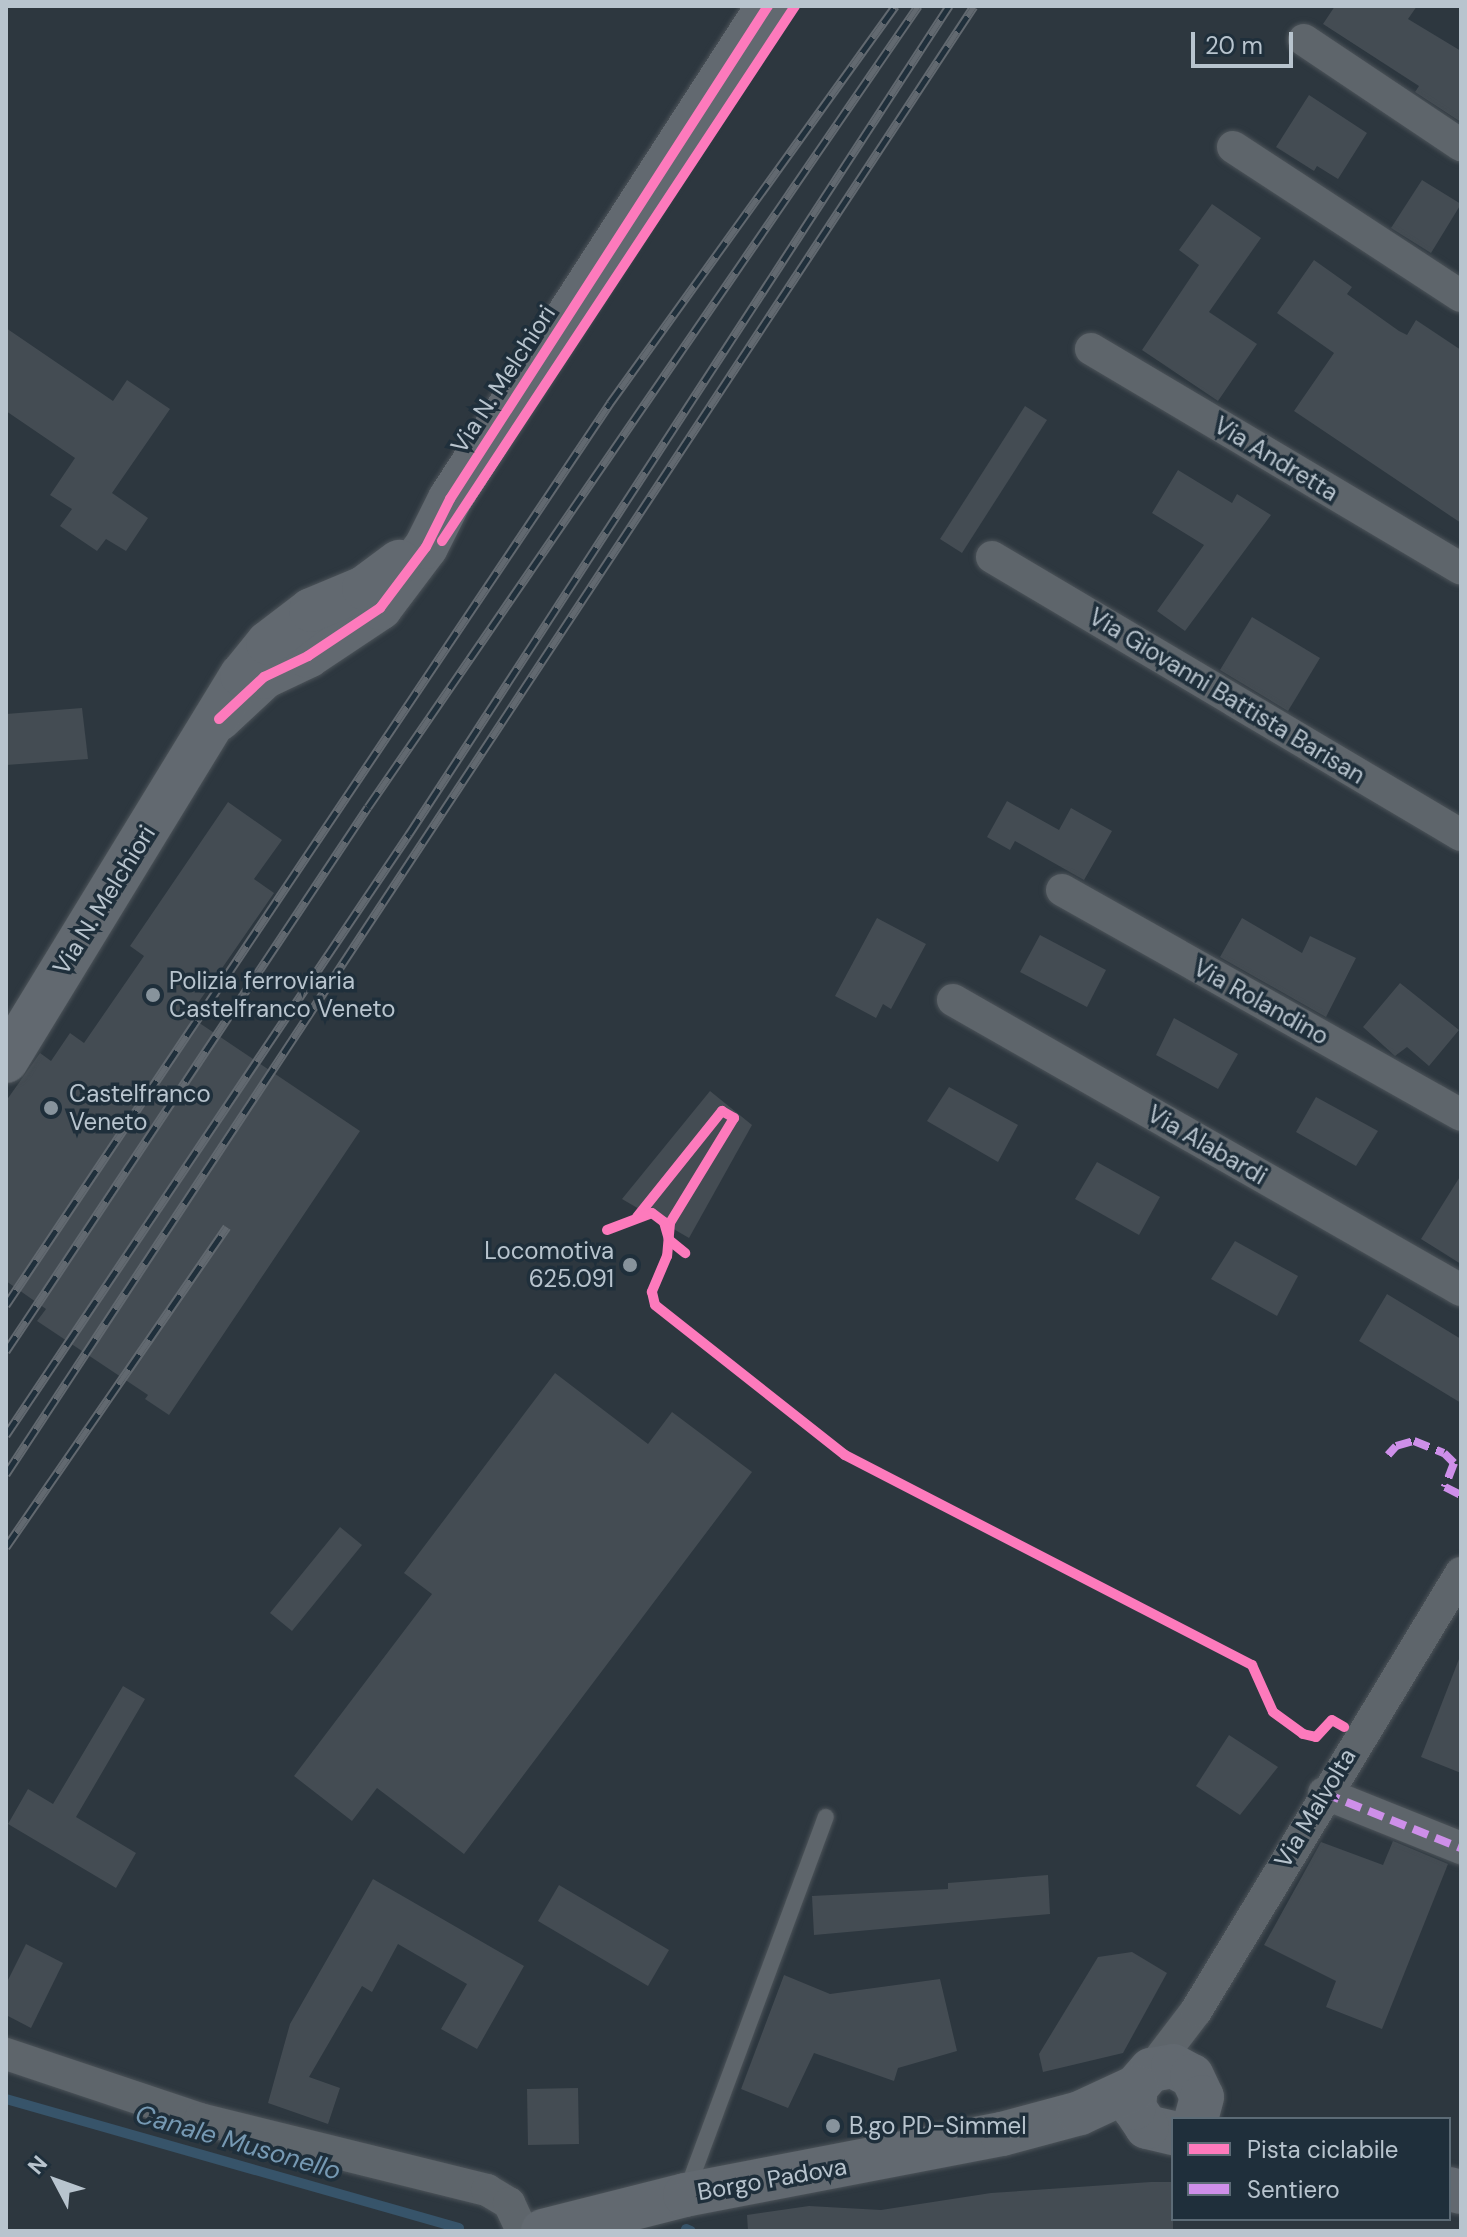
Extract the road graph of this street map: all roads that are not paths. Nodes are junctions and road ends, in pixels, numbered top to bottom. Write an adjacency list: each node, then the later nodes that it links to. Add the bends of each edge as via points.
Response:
1 (768, 6): 11 (street, Via N. Melchiori, via 449,501 402,559 364,588 311,610 268,643 242,675)
2 (1304, 40): 3 (street)
3 (1461, 145)
4 (1233, 147): 5 (street)
5 (1461, 296)
6 (1091, 349): 8 (street, Via Andretta)
7 (992, 557): 9 (street, Via Giovanni Battista Barisan)
8 (1461, 569)
9 (1461, 835)
10 (1062, 890): 15 (street, Via Rolandino)
11 (40, 1000): 13 (street, Via N. Melchiori); 14 (street, Via N. Melchiori)
12 (953, 1000): 16 (street, Via Alabardi)
13 (6, 1030)
14 (6, 1061)
15 (1461, 1115)
16 (1461, 1290)
17 (1461, 1573): 18 (street, Via Malvolta)
18 (1450, 1613): 19 (street, Via Malvolta)
19 (1324, 1793): 21 (street); 23 (street, Via Malvolta, via 1196,2011)
20 (826, 1817): 26 (lane)
21 (1461, 1848)
22 (6, 2054): 28 (street, via 200,2119 483,2188 509,2203)
23 (1184, 2095): 24 (street, via 1134,2108); 25 (street, Borgo Padova, via 1080,2113)
24 (1163, 2132): 25 (street, Borgo Padova)
25 (1002, 2134): 26 (street, Borgo Padova)
26 (685, 2195): 27 (street, Borgo Padova)
27 (614, 2222): 29 (street, Borgo Padova)
28 (522, 2231)
29 (543, 2231)

